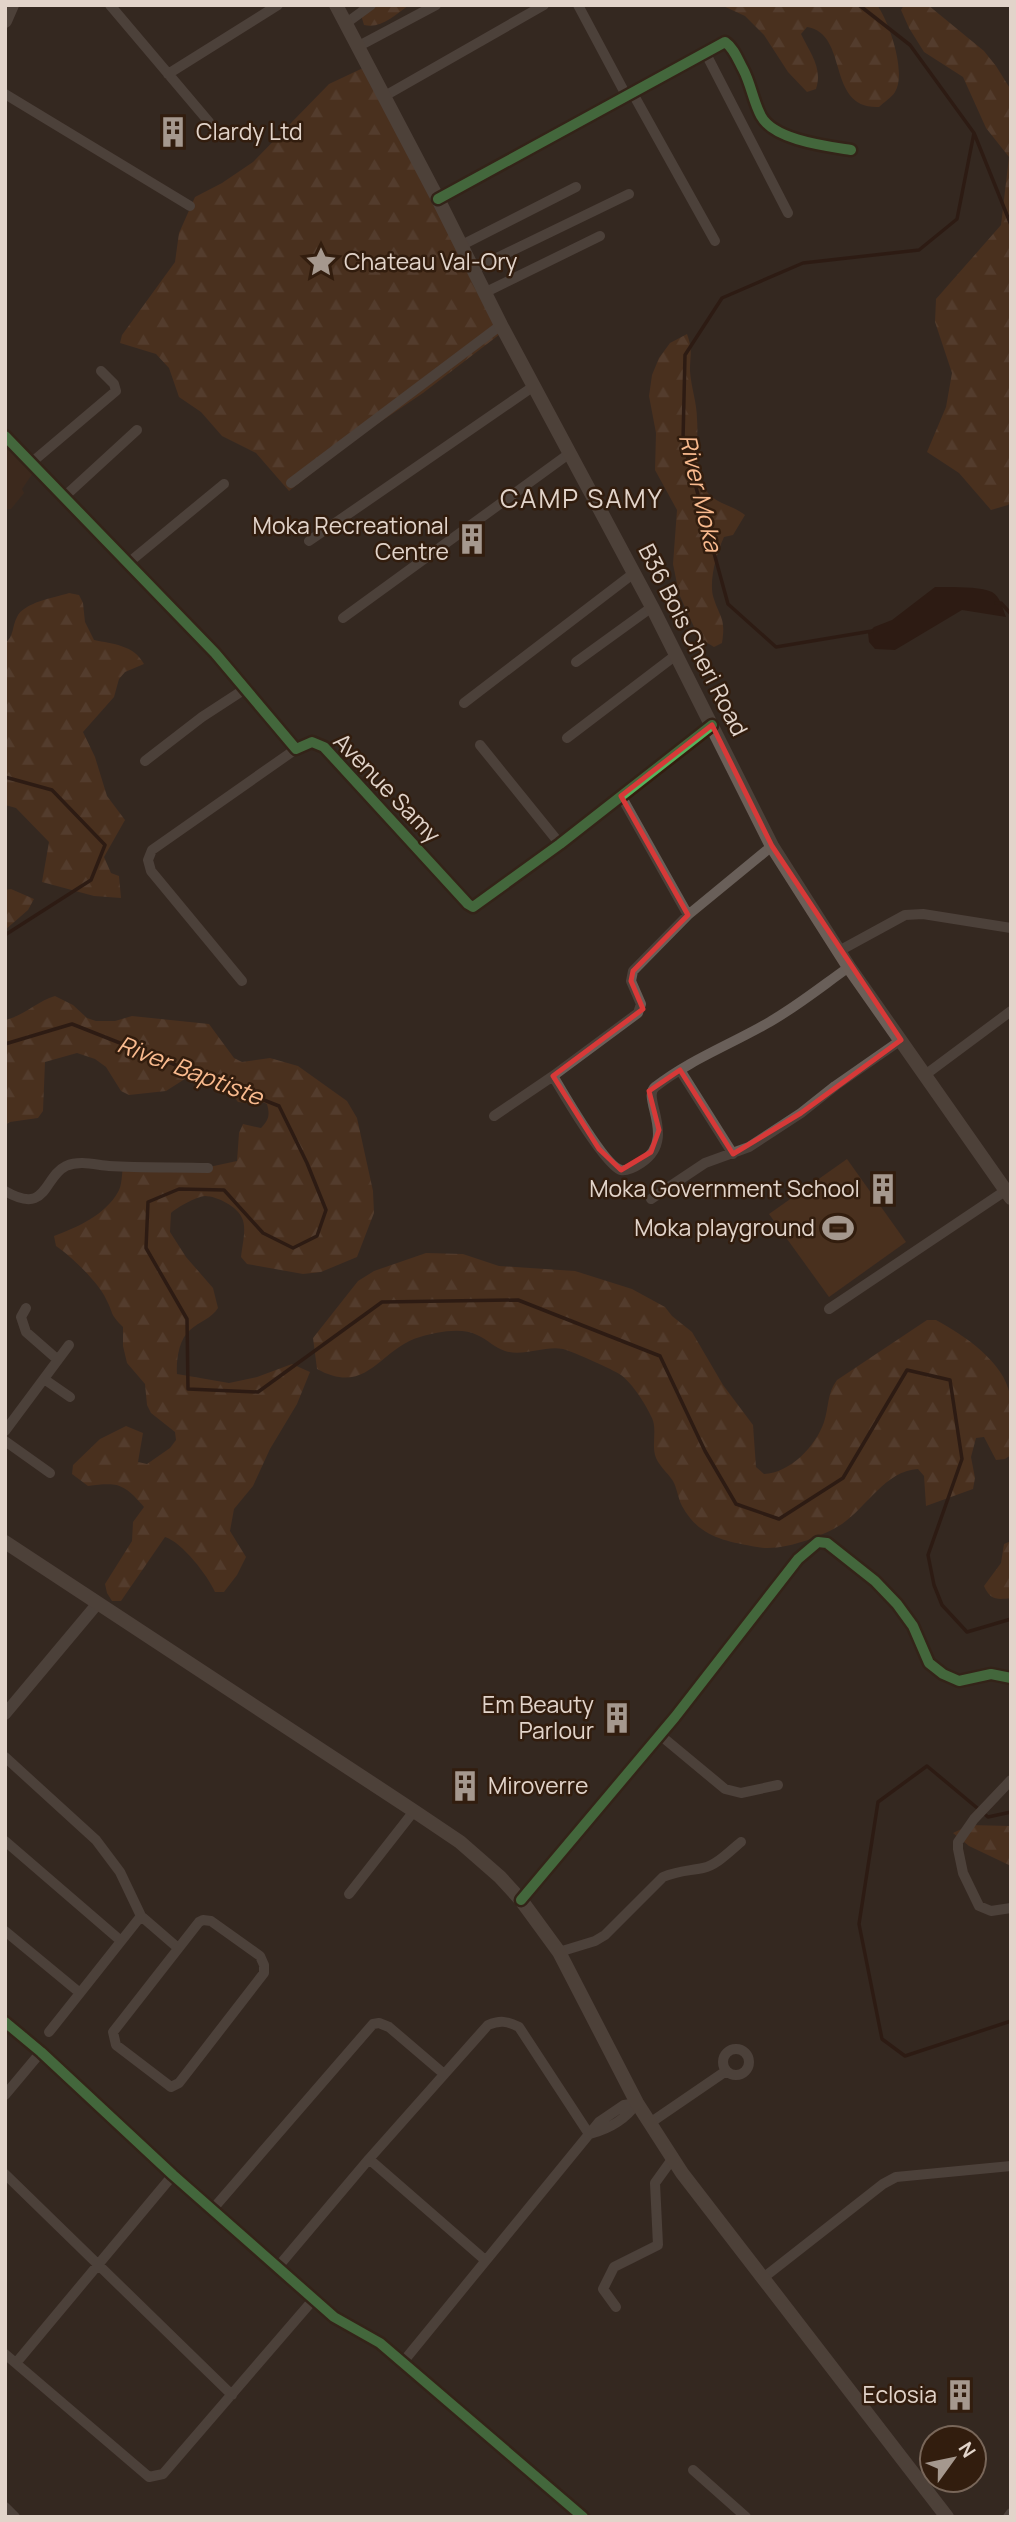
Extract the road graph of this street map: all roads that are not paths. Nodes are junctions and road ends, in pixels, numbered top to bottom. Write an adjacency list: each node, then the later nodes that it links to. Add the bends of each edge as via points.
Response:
1 (12, 5): 9 (main road)
2 (110, 5): 13 (street)
3 (278, 5): 13 (street)
4 (336, 5): 10 (main road, B36 Bois Cheri Road)
5 (371, 5): 10 (street)
6 (436, 5): 11 (street)
7 (544, 5): 16 (street)
8 (578, 5): 15 (street)
9 (5, 21)
10 (345, 24): 11 (main road, B36 Bois Cheri Road)
11 (357, 47): 16 (main road, B36 Bois Cheri Road)
12 (705, 52): 15 (street); 18 (street, via 723,42 729,44 761,115 772,128); 23 (street)
13 (168, 74): 17 (street)
14 (5, 94): 22 (street)
15 (629, 94): 21 (street); 25 (street)
16 (383, 97): 21 (main road, B36 Bois Cheri Road)
17 (209, 122)
18 (851, 150)
19 (576, 187): 26 (street)
20 (629, 194): 27 (street)
21 (438, 200): 26 (main road, B36 Bois Cheri Road)
22 (190, 206)
23 (788, 212)
24 (600, 236): 28 (street)
25 (715, 241)
26 (461, 245): 27 (main road, B36 Bois Cheri Road)
27 (474, 269): 28 (main road, B36 Bois Cheri Road)
28 (486, 292): 29 (main road, B36 Bois Cheri Road)
29 (501, 325): 31 (main road, B36 Bois Cheri Road); 36 (street)
30 (101, 371): 35 (street, via 116,391)
31 (534, 386): 34 (main road, B36 Bois Cheri Road); 39 (street)
32 (138, 430): 38 (street)
33 (5, 436): 35 (street, Avenue Samy)
34 (570, 453): 41 (main road, B36 Bois Cheri Road); 43 (street)
35 (31, 463): 38 (street, Avenue Samy)
36 (291, 483)
37 (224, 484): 40 (street)
38 (64, 496): 40 (street, Avenue Samy)
39 (309, 541)
40 (127, 564): 46 (street, Avenue Samy)
41 (634, 573): 42 (main road, B36 Bois Cheri Road); 47 (street)
42 (652, 607): 44 (main road, B36 Bois Cheri Road); 45 (street)
43 (343, 618)
44 (676, 654): 48 (main road, B36 Bois Cheri Road); 49 (street)
45 (576, 662)
46 (245, 689): 51 (street, Avenue Samy); 52 (street)
47 (464, 703)
48 (712, 725): 53 (street, Avenue Samy); 55 (main road, B36 Bois Cheri Road)
49 (567, 738)
50 (480, 745): 54 (street)
51 (296, 749): 54 (street, Avenue Samy, via 313,742 324,747 473,907); 60 (street, via 152,850 148,860 151,871)
52 (145, 761)
53 (621, 796): 54 (street, Avenue Samy); 56 (street)
54 (559, 844)
55 (772, 846): 56 (street); 58 (main road, B36 Bois Cheri Road)
56 (688, 915): 65 (street, via 633,971 631,981 641,1004 638,1013)
57 (1011, 928): 58 (street, via 905,915)
58 (839, 951): 59 (main road, B36 Bois Cheri Road)
59 (849, 967): 62 (main road, B36 Bois Cheri Road); 63 (street, via 769,1023)
60 (242, 981)
61 (1011, 1011): 64 (street)
62 (901, 1040): 64 (main road, B36 Bois Cheri Road); 67 (street, via 801,1113)
63 (680, 1070): 65 (street, via 650,1092 659,1130 657,1142 644,1161 621,1170 599,1149); 67 (street)
64 (925, 1075): 70 (main road, B36 Bois Cheri Road)
65 (553, 1076): 66 (street)
66 (494, 1116)
67 (733, 1153): 71 (street, via 705,1163)
68 (208, 1168): 69 (street, via 81,1163 65,1166 38,1197 28,1199)
69 (5, 1191)
70 (1008, 1195): 73 (street)
71 (651, 1199)
72 (26, 1308): 75 (street, via 21,1317 26,1332)
73 (829, 1309)
74 (69, 1345): 75 (street)
75 (58, 1360): 76 (street)
76 (44, 1379): 77 (street); 78 (street)
77 (70, 1397)
78 (5, 1431)
79 (5, 1441): 80 (street)
80 (50, 1472)
81 (5, 1542): 82 (main road)
82 (98, 1603): 84 (street); 89 (main road)
83 (1011, 1678): 85 (street, via 990,1674 959,1681 943,1674 929,1662 913,1626 876,1581 828,1543 818,1542 798,1559)
84 (5, 1714)
85 (660, 1735): 88 (street, via 733,1793); 93 (street)
86 (5, 1757): 95 (street, via 96,1840 112,1859)
87 (1008, 1784): 94 (street, via 974,1819 958,1849 979,1906 991,1911)
88 (778, 1785)
89 (414, 1811): 92 (street); 93 (main road, via 460,1842)
90 (5, 1841): 97 (street)
91 (741, 1842): 99 (street, via 713,1864 663,1878 605,1935)
92 (349, 1894)
93 (521, 1900): 99 (main road)
94 (1011, 1908)
95 (141, 1916): 97 (street); 98 (street)
96 (5, 1931): 100 (street)
97 (121, 1941): 100 (street)
98 (178, 1948): 98 (street, via 199,1922 211,1921 260,1956 264,1973 171,2087 116,2045 113,2032)
99 (559, 1952): 107 (main road)
100 (80, 1993): 102 (street)
101 (5, 2022): 103 (street)
102 (49, 2032)
103 (41, 2052): 106 (street); 114 (street)
104 (726, 2071): 108 (street)
105 (444, 2074): 109 (street, via 488,2025 508,2021 526,2035); 111 (street); 115 (street, via 390,2027 373,2024)
106 (5, 2095)
107 (637, 2103): 108 (main road); 109 (street, via 624,2105)
108 (650, 2123): 110 (main road)
109 (589, 2134): 116 (street)
110 (673, 2158): 119 (main road); 121 (street, via 655,2183 658,2245 614,2267 603,2288)
111 (369, 2159): 116 (street); 118 (street)
112 (1011, 2166): 119 (street, via 896,2178)
113 (5, 2174): 117 (street)
114 (173, 2175): 115 (street); 117 (street)
115 (212, 2210): 118 (street)
116 (485, 2260): 123 (street)
117 (100, 2264): 124 (street); 125 (street)
118 (277, 2268): 120 (street)
119 (764, 2278): 131 (main road)
120 (313, 2300): 123 (street); 125 (street)
121 (616, 2307)
122 (5, 2354): 124 (street)
123 (403, 2362): 129 (street)
124 (16, 2363): 125 (street, via 149,2477 163,2474)
125 (232, 2395)
126 (693, 2470): 130 (street)
127 (5, 2507): 128 (street)
128 (15, 2517)
129 (583, 2517)
130 (746, 2517)
131 (947, 2517)

